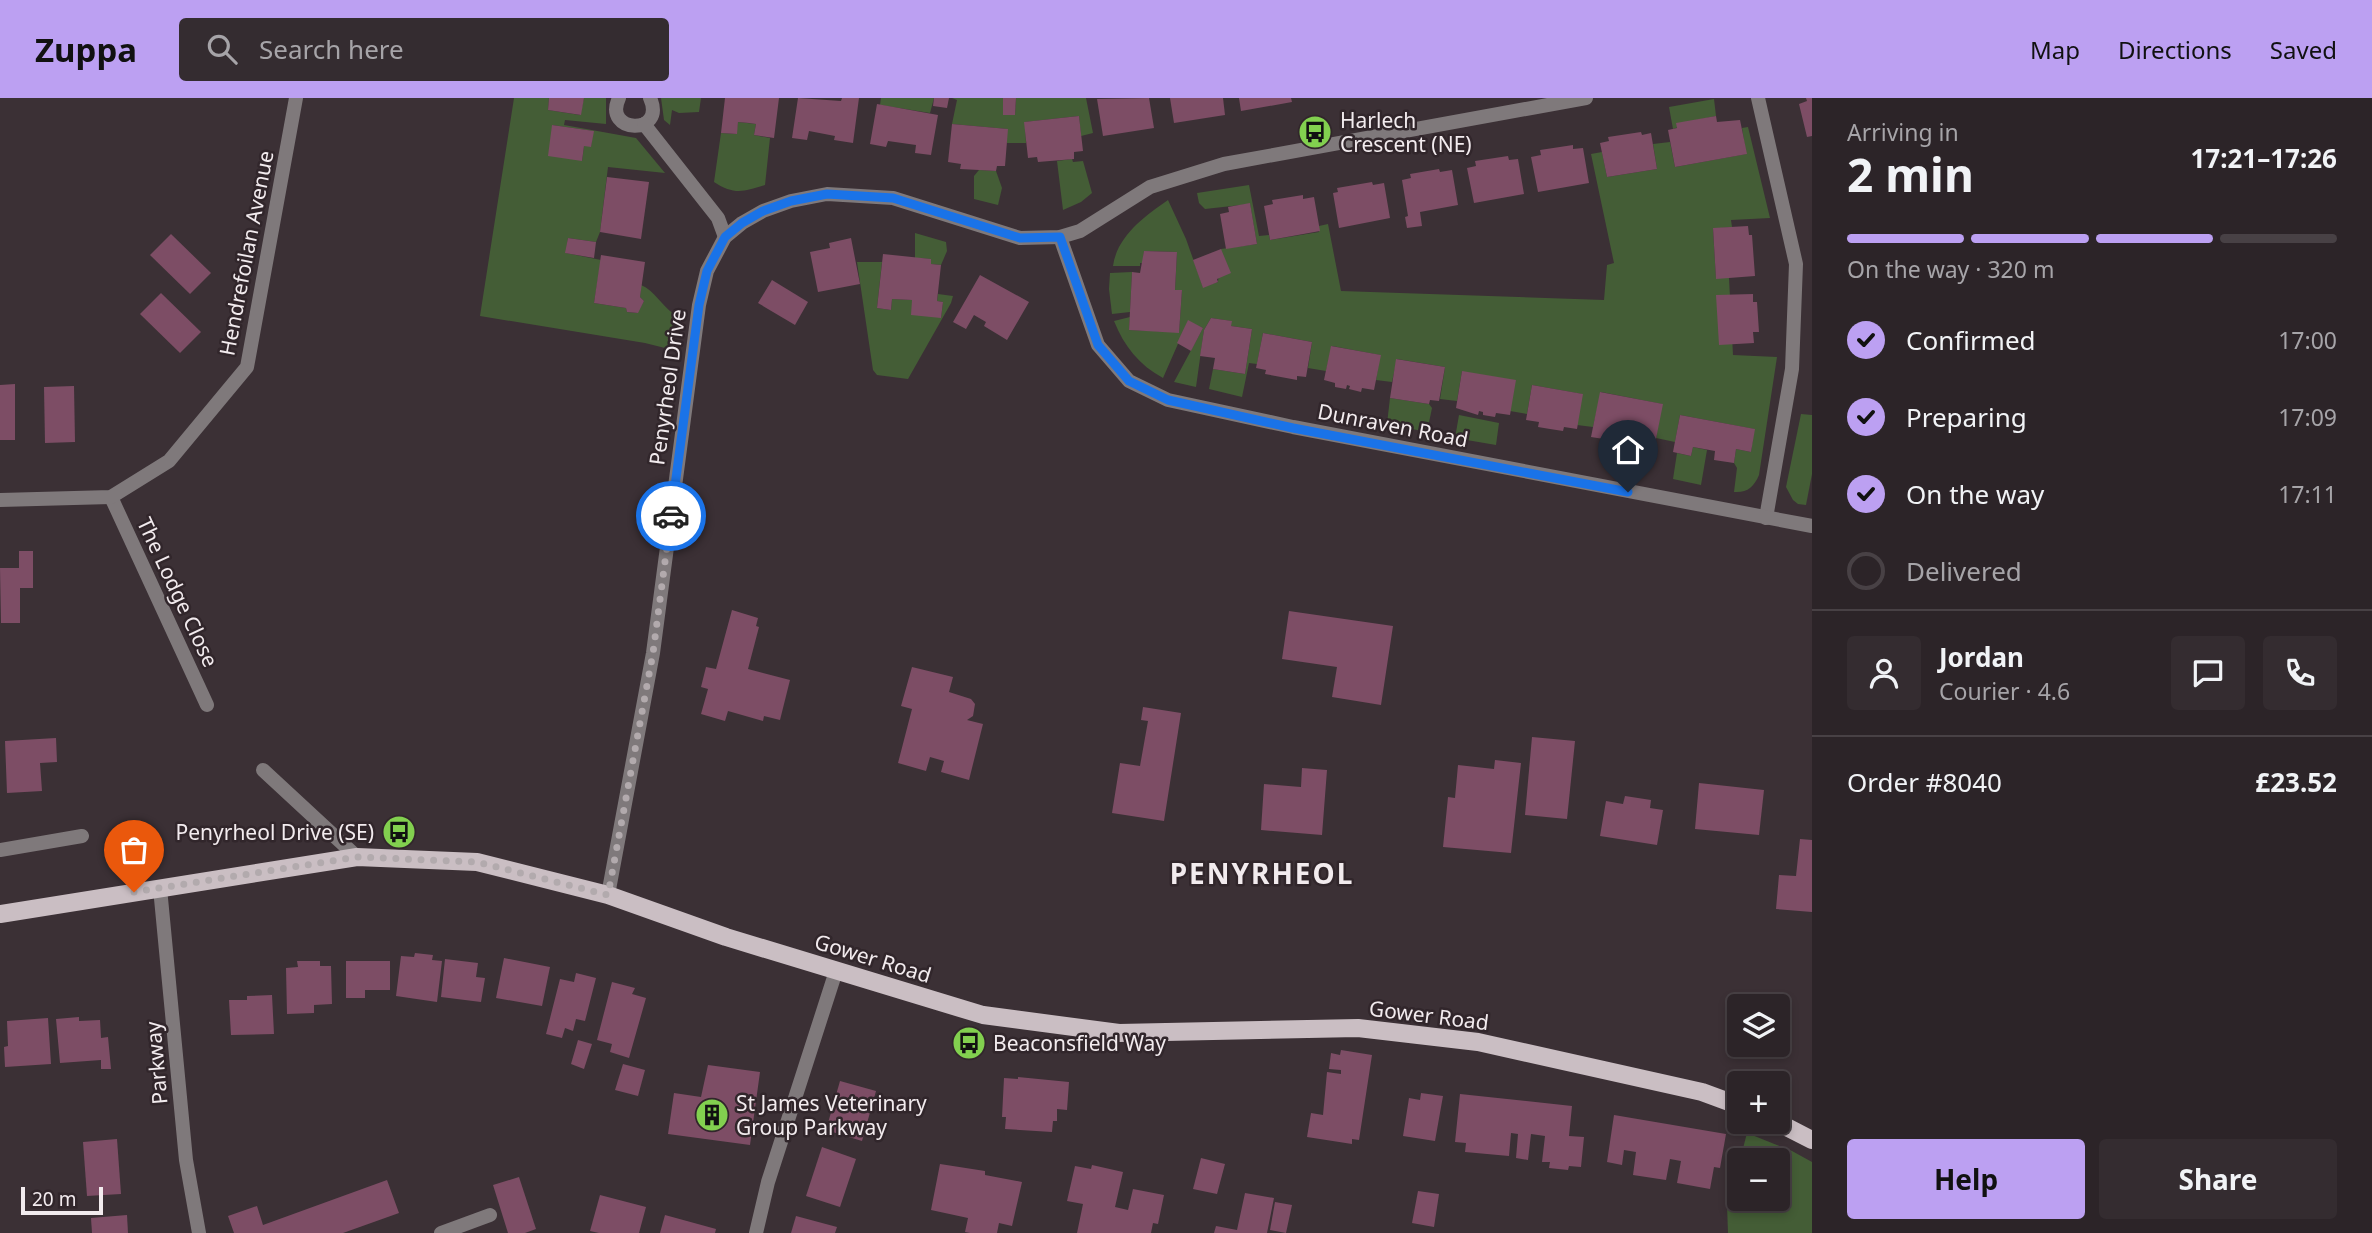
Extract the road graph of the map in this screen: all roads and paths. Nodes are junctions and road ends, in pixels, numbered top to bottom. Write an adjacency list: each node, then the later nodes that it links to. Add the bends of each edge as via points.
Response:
1 (296, 98): 9 (street, Hendrefoilan Avenue, via 247,368 169,461)
2 (619, 98): 6 (street, via 616,111 622,121 632,126)
3 (650, 98): 6 (street, via 652,115)
4 (1586, 98): 8 (street, via 1224,164 1150,187 1080,231)
5 (1758, 98): 11 (street, via 1796,264 1792,369)
6 (645, 124): 7 (street, via 718,218)
7 (725, 237): 8 (street, Penyrheol Drive, via 763,211 827,194 893,198 1020,238); 19 (street, Penyrheol Drive, via 707,271 699,305 653,653)
8 (1060, 237): 11 (street, Dunraven Road, via 1098,345 1129,381 1168,400)
9 (111, 497): 10 (street); 13 (street, The Lodge Close)
10 (0, 500)
11 (1766, 518): 12 (street, Dunraven Road)
12 (1812, 526)
13 (207, 705)
14 (263, 770): 17 (street)
15 (82, 836): 16 (street)
16 (0, 850)
17 (357, 857): 18 (main road, Gower Road); 19 (main road, Gower Road, via 477,862)
18 (160, 888): 20 (main road, Gower Road); 26 (street, Parkway, via 186,1160)
19 (608, 895): 21 (main road, Gower Road)
20 (0, 914)
21 (836, 971): 22 (main road, Gower Road, via 983,1016 1119,1033 1358,1028 1478,1042); 28 (street)
22 (1727, 1101)
23 (1790, 1129): 24 (main road)
24 (1812, 1140)
25 (490, 1215): 27 (street)
26 (199, 1233)
27 (442, 1233)
28 (756, 1233)

